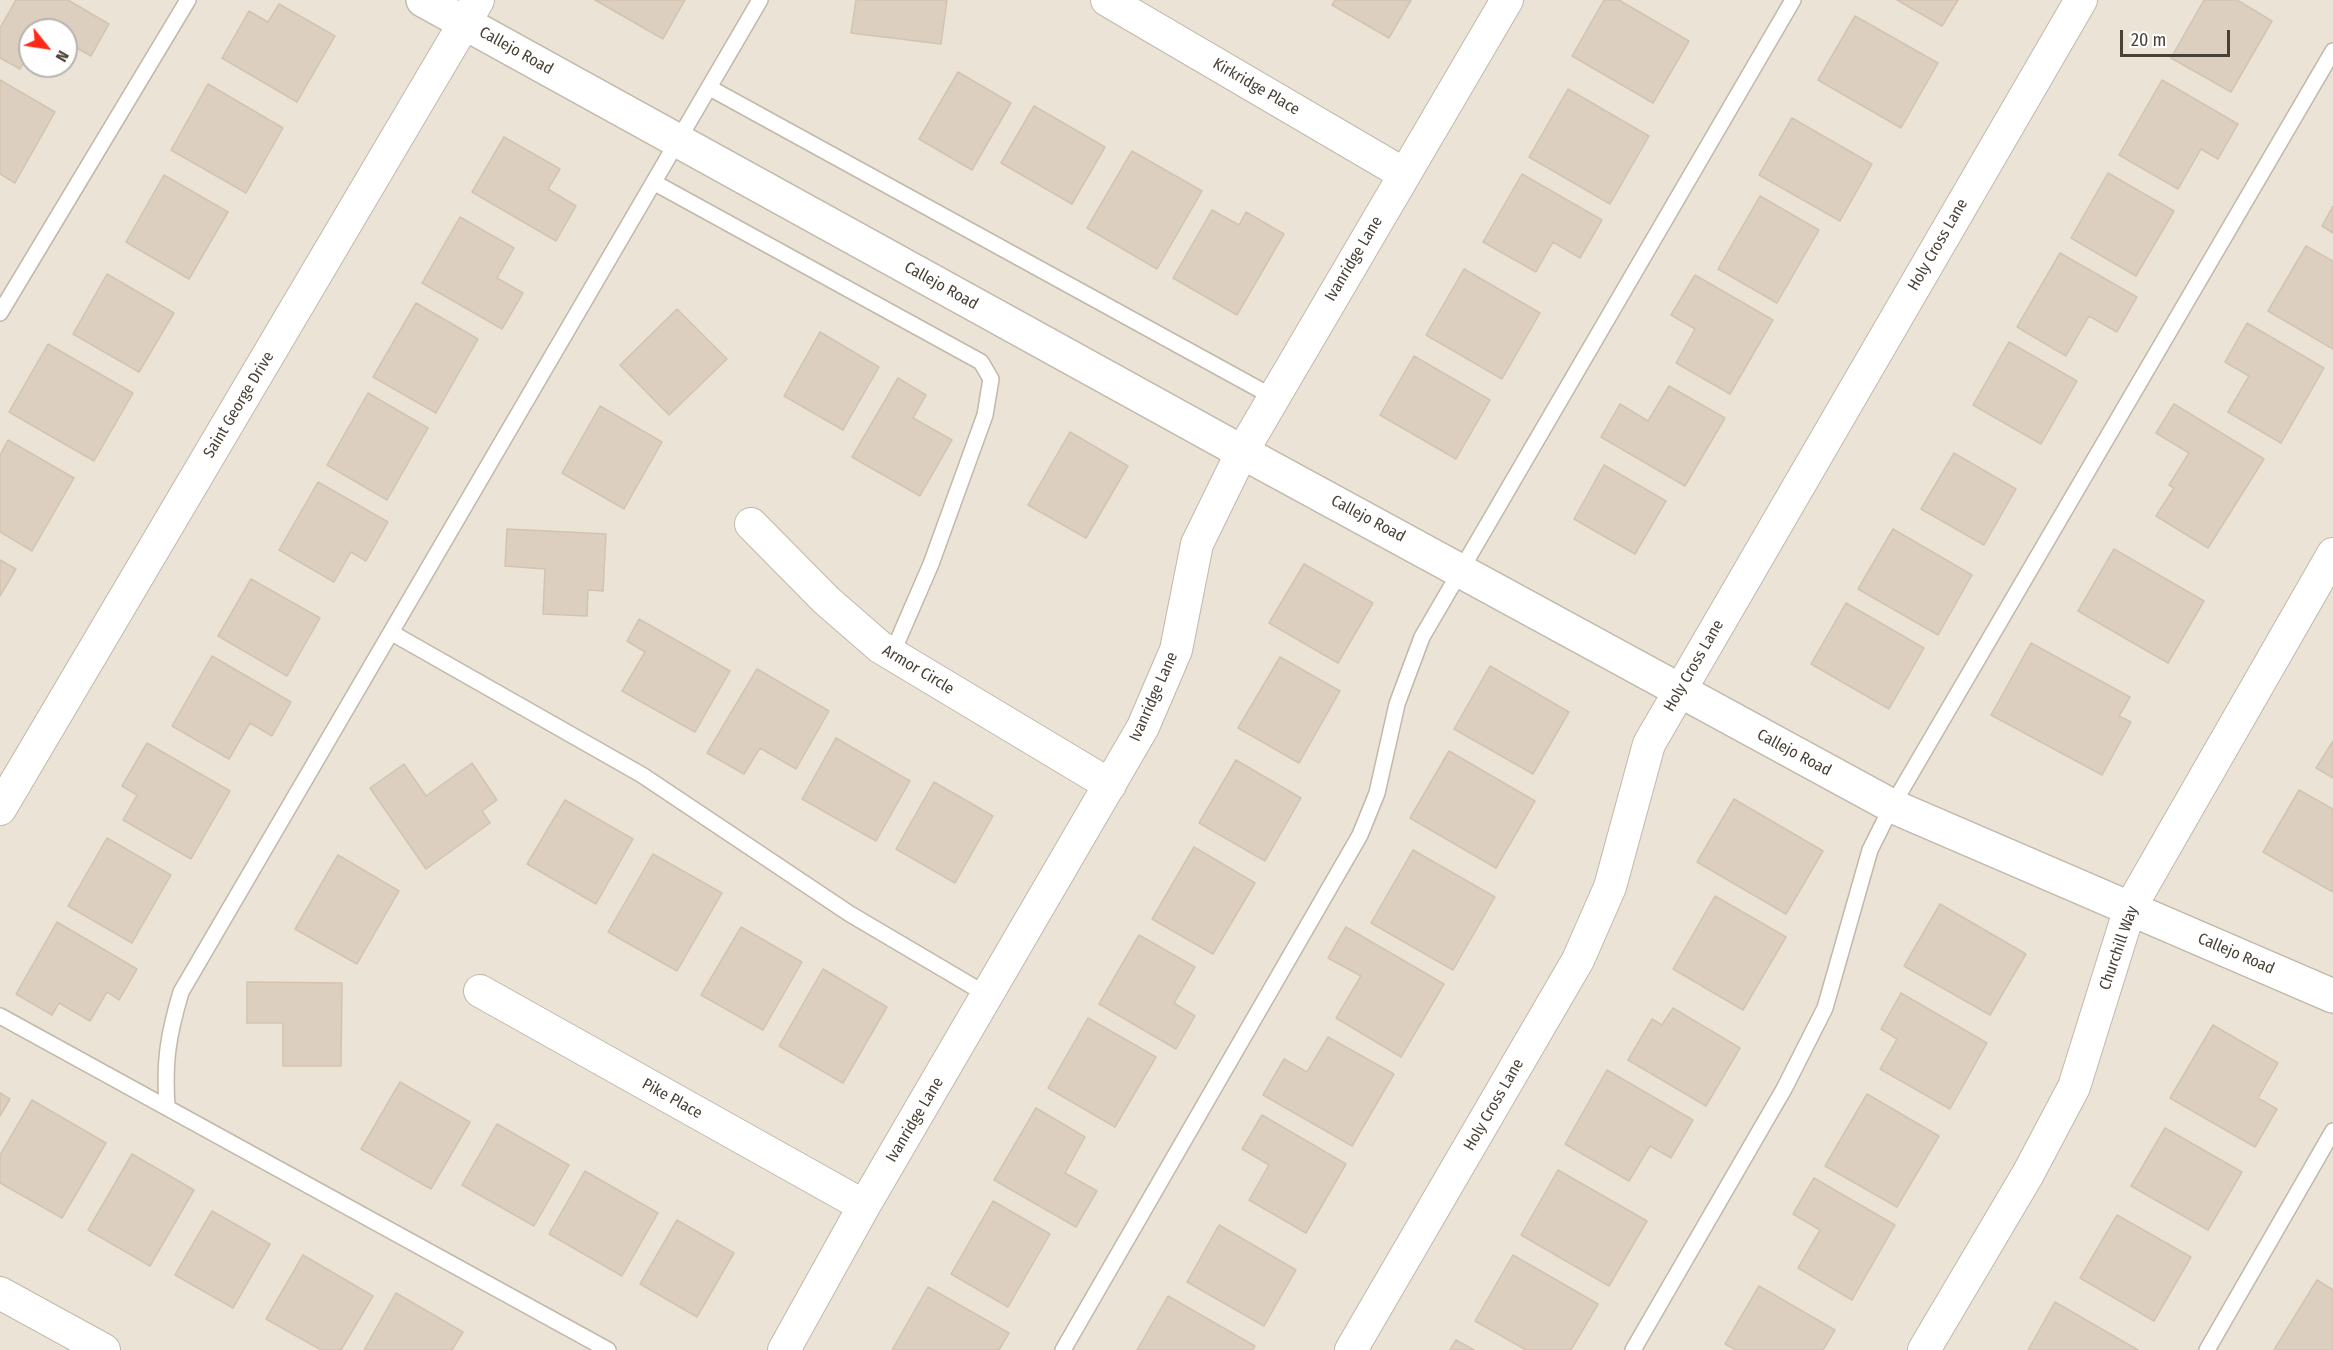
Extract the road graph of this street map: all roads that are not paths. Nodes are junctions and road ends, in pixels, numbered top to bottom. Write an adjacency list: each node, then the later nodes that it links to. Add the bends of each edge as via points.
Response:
1 (188, 0): 14 (lane)
2 (423, 0): 8 (street, Callejo Road)
3 (760, 0): 10 (lane)
4 (1107, 0): 12 (street, Kirkridge Place)
5 (1507, 0): 12 (street, Ivanridge Lane)
6 (1793, 0): 19 (lane)
7 (2081, 0): 22 (street, Holy Cross Lane)
8 (471, 11): 11 (street, Callejo Road); 25 (street, Saint George Drive)
9 (2333, 51): 24 (lane)
10 (710, 88): 11 (lane); 15 (lane)
11 (680, 141): 13 (lane); 16 (street, Callejo Road)
12 (1404, 174): 15 (street, Ivanridge Lane)
13 (655, 183): 20 (lane); 21 (lane, via 981,362 991,379 985,415 931,564)
14 (0, 313)
15 (1273, 397): 16 (street, Ivanridge Lane)
16 (1242, 452): 19 (street, Callejo Road); 23 (street, Ivanridge Lane, via 1197,543 1176,650 1143,727)
17 (751, 524): 21 (street, Armor Circle, via 826,600)
18 (2333, 555): 26 (street, Churchill Way)
19 (1462, 569): 22 (street, Callejo Road); 38 (lane, via 1422,637 1397,704 1377,793 1360,835)
20 (392, 633): 28 (lane, via 642,775 850,914); 31 (lane, via 182,992 168,1036)
21 (892, 654): 23 (street, Armor Circle)
22 (1679, 691): 24 (street, Callejo Road); 39 (street, Holy Cross Lane, via 1649,744 1610,887 1578,960)
23 (1110, 785): 28 (street, Ivanridge Lane)
24 (1892, 806): 26 (street, Callejo Road); 40 (lane, via 1870,850 1825,1008 1784,1089)
25 (0, 809)
26 (2130, 908): 29 (street, Callejo Road); 41 (street, Churchill Way, via 2074,1087 2028,1174)
27 (480, 991): 33 (street, Pike Place)
28 (989, 996): 33 (street, Ivanridge Lane)
29 (2333, 996)
30 (0, 1016): 31 (lane)
31 (167, 1107): 36 (lane)
32 (2333, 1131): 42 (lane)
33 (864, 1206): 37 (street, Ivanridge Lane)
34 (0, 1293): 35 (street)
35 (104, 1350)
36 (608, 1350)
37 (784, 1350)
38 (1063, 1350)
39 (1351, 1350)
40 (1633, 1350)
41 (1924, 1350)
42 (2207, 1350)

